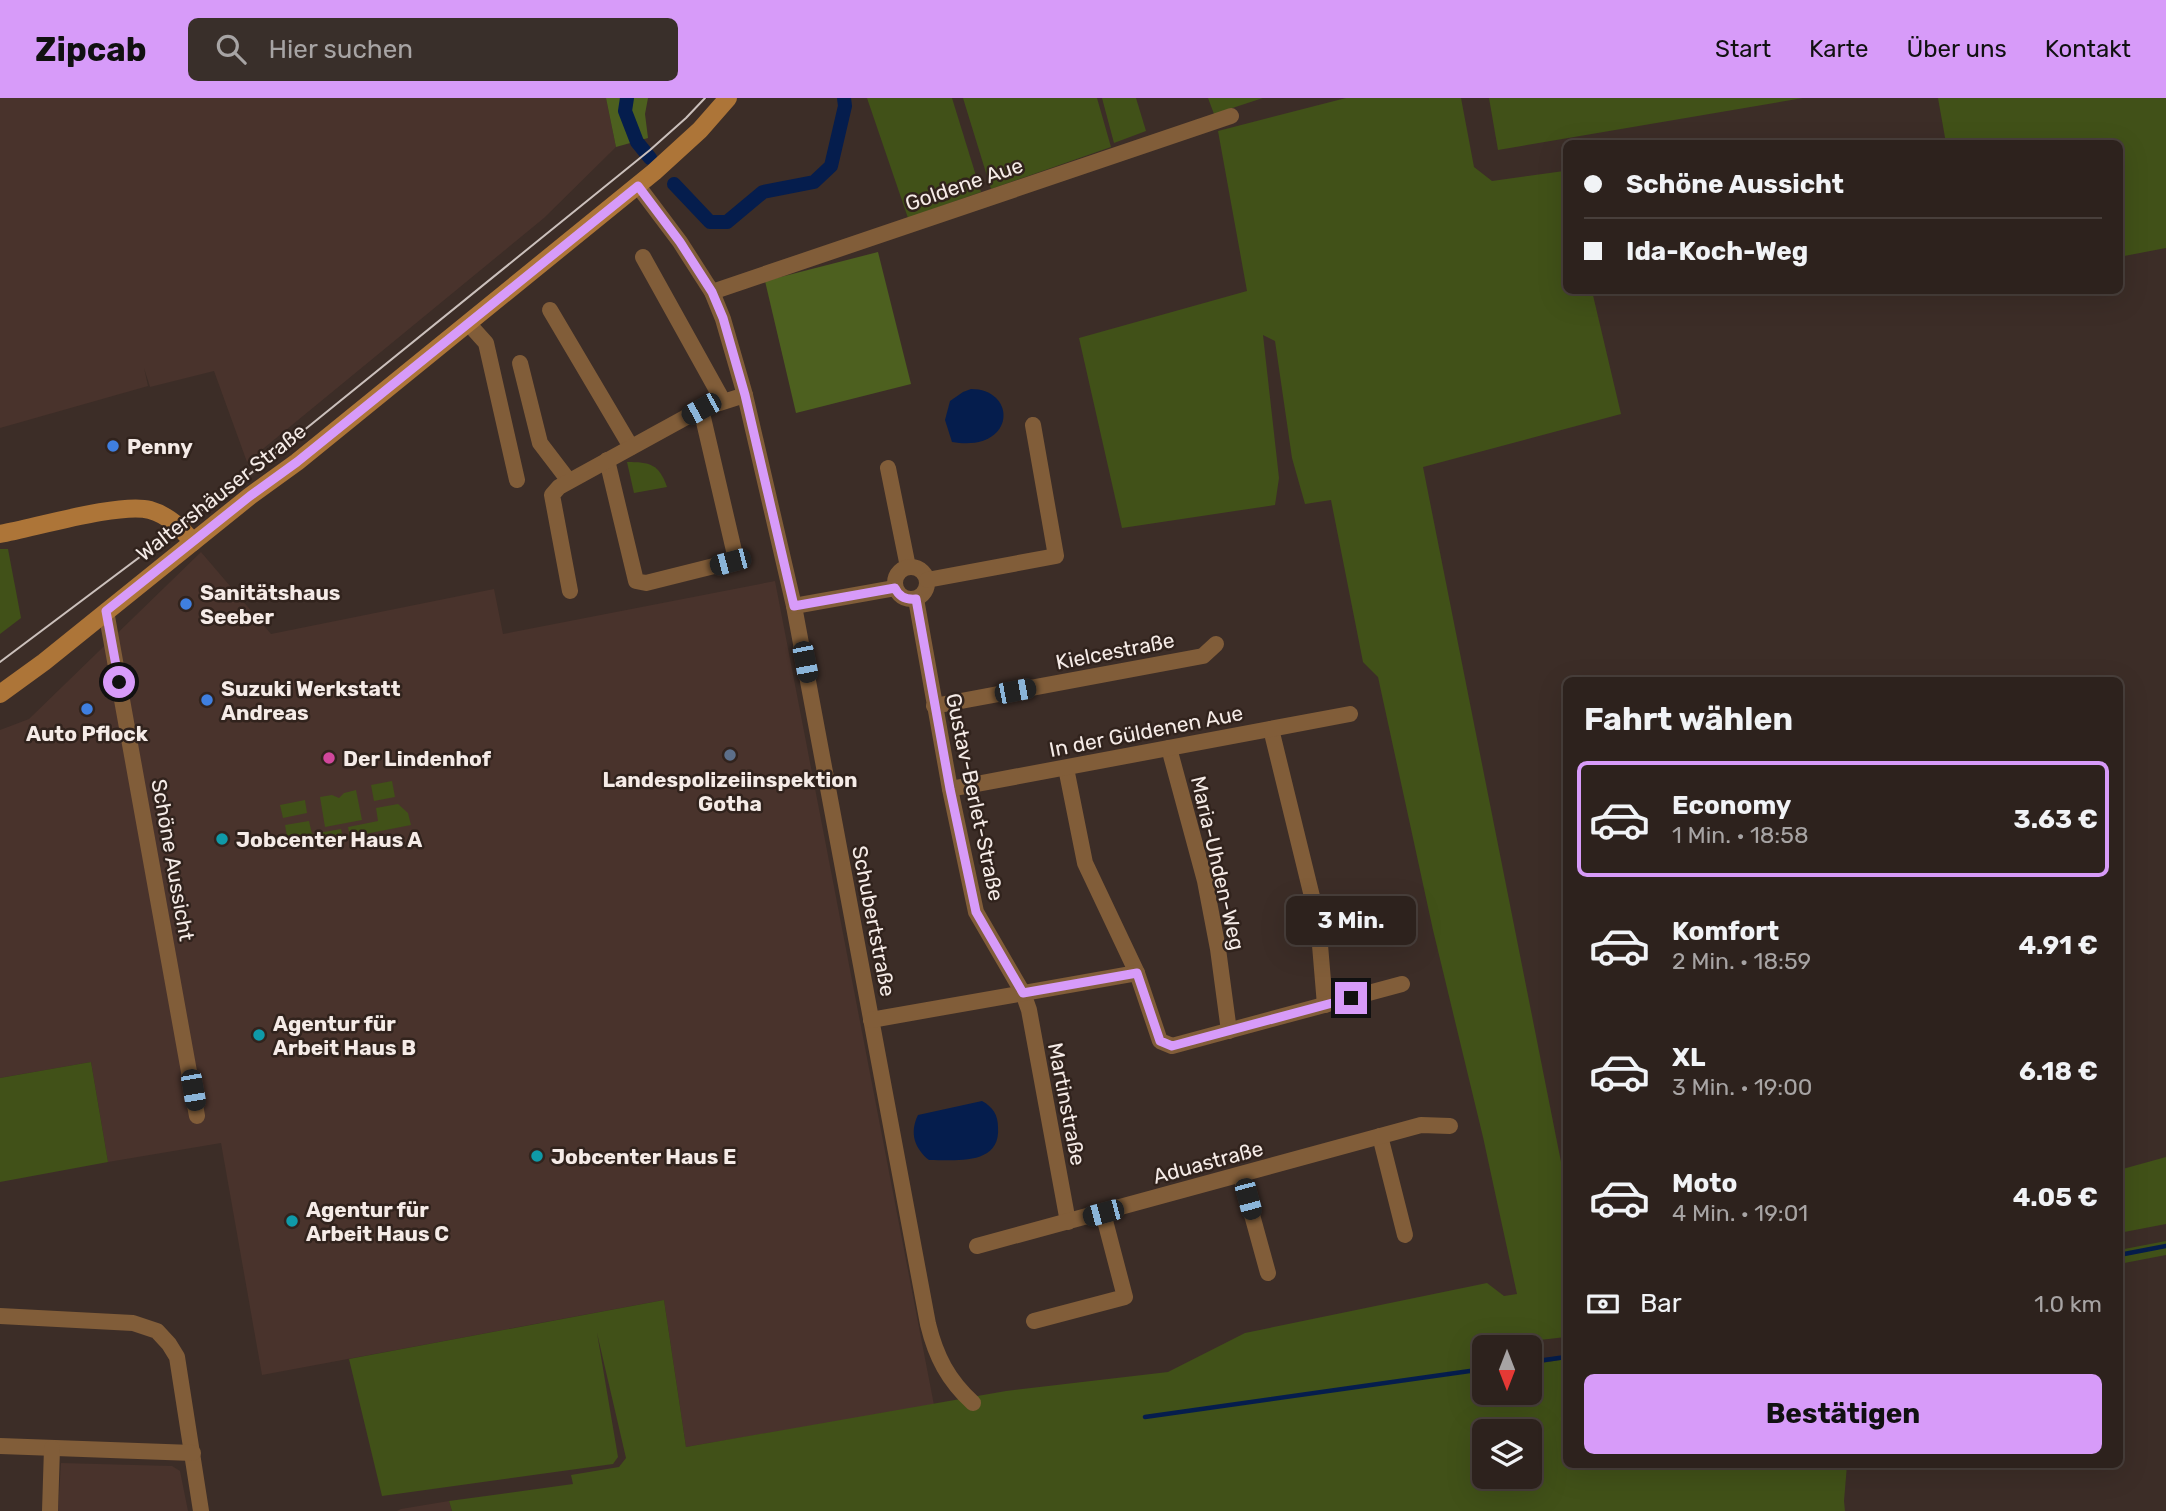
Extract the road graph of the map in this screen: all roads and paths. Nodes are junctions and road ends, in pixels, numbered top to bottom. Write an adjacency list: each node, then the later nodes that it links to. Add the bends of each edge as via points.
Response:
1 (728, 98): 3 (main road, Waltershäuser Straße)
2 (1231, 116): 5 (street, Goldene Aue)
3 (638, 186): 5 (street, Schubertstraße); 7 (main road, Waltershäuser Straße)
4 (643, 257): 10 (street)
5 (712, 292): 9 (street, Schubertstraße)
6 (550, 310): 13 (street)
7 (468, 323): 16 (street, via 486,343); 19 (main road, Waltershäuser Straße)
8 (520, 363): 17 (street, via 540,443)
9 (745, 395): 10 (street); 25 (street, Schubertstraße)
10 (723, 401): 11 (street)
11 (701, 409): 13 (street); 14 (street, via 735,555 730,562 646,583 636,581)
12 (1033, 425): 21 (street, via 1056,556)
13 (631, 447): 14 (street)
14 (607, 460): 17 (street)
15 (888, 468): 20 (street)
16 (517, 480)
17 (569, 481): 23 (street, via 552,495)
18 (0, 534): 19 (main road, via 136,509 168,518)
19 (192, 542): 26 (main road, Waltershäuser Straße)
20 (908, 567): 21 (street, via 919,569); 22 (street, via 898,572)
21 (927, 580): 24 (street, via 925,593)
22 (895, 588): 24 (street, via 905,599); 25 (street)
23 (570, 591)
24 (916, 599): 29 (street, Gustav-Berlet-Straße)
25 (794, 606): 39 (street, Schubertstraße)
26 (106, 611): 28 (main road, Waltershäuser Straße); 41 (street, Schöne Aussicht)
27 (1216, 644): 29 (street, Kielcestraße, via 1203,656)
28 (0, 694)
29 (934, 706): 34 (street, Gustav-Berlet-Straße)
30 (1350, 714): 31 (street, In der Güldenen Aue)
31 (1271, 729): 32 (street, In der Güldenen Aue); 38 (street, via 1318,921)
32 (1169, 748): 33 (street, In der Güldenen Aue); 40 (street, Maria-Uhden-Weg, via 1205,881)
33 (1066, 768): 34 (street, In der Güldenen Aue); 35 (street, via 1085,863)
34 (950, 789): 37 (street, Gustav-Berlet-Straße, via 976,912)
35 (1137, 973): 37 (street); 40 (street, via 1160,1041 1172,1046)
36 (1402, 984): 38 (street)
37 (1023, 993): 39 (street); 46 (street, Martinstraße)
38 (1325, 1005): 40 (street)
39 (872, 1020): 52 (street, Schubertstraße, via 934,1348 949,1378)
40 (1229, 1031)
41 (197, 1116)
42 (1450, 1126): 43 (street, Aduastraße, via 1421,1125)
43 (1380, 1136): 44 (street, Aduastraße); 47 (street)
44 (1241, 1175): 45 (street, Aduastraße); 49 (street)
45 (1103, 1213): 46 (street, Aduastraße); 51 (street, via 1125,1297)
46 (1068, 1222): 48 (street, Aduastraße)
47 (1405, 1235)
48 (977, 1246)
49 (1268, 1273)
50 (0, 1316): 55 (street, via 133,1323 157,1331 177,1357)
51 (1034, 1321)
52 (973, 1403)
53 (0, 1446): 54 (street)
54 (52, 1448): 55 (street); 56 (street)
55 (192, 1452): 57 (street)
56 (50, 1511)
57 (201, 1511)

